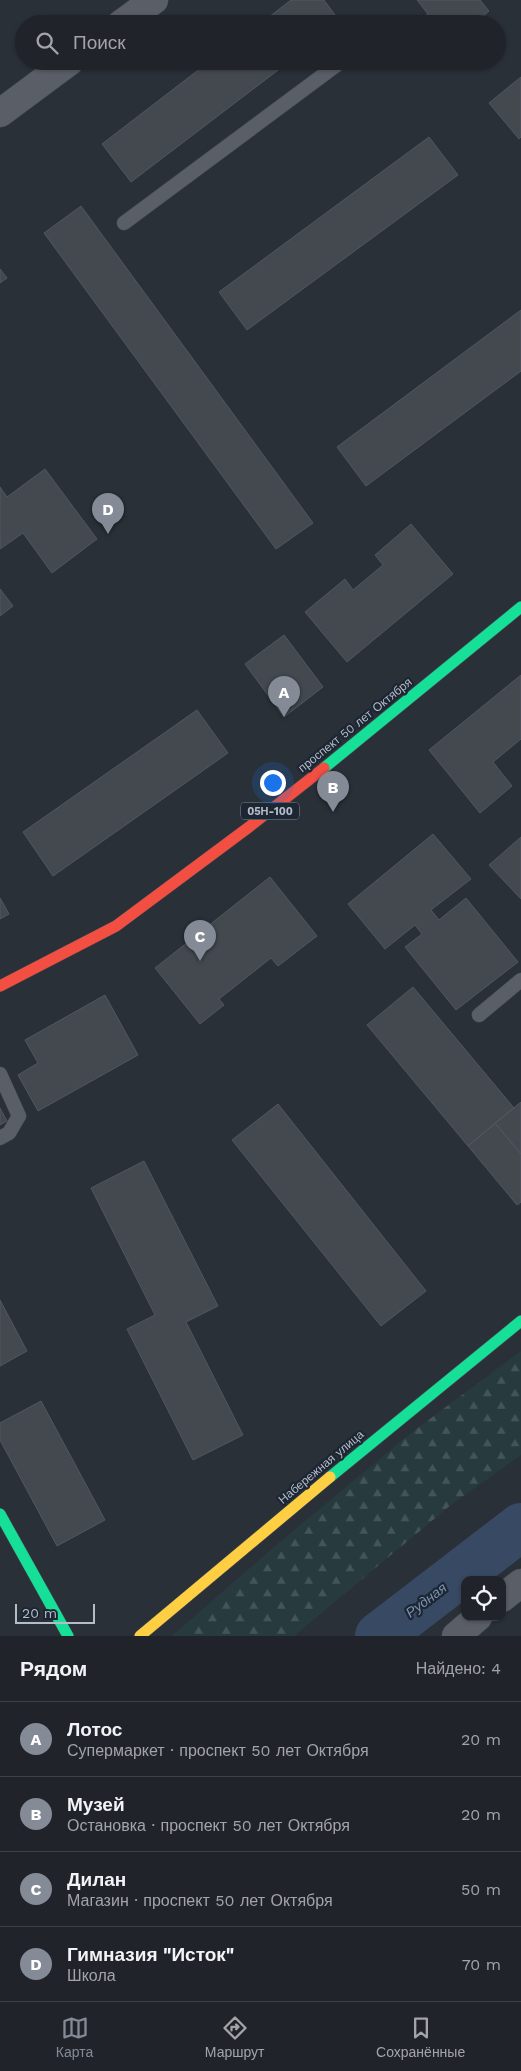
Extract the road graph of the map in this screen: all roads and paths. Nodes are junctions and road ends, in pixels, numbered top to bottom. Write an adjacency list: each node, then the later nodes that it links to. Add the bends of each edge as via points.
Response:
1 (154, 0): 2 (street)
2 (133, 15)
3 (58, 70): 5 (street)
4 (330, 70): 6 (lane)
5 (0, 113)
6 (124, 223)
7 (521, 607): 9 (main road, проспект 50 лет Октября / 05Н-100, via 250,827 116,926)
8 (521, 980): 10 (lane)
9 (0, 986)
10 (479, 1015)
11 (0, 1074): 12 (lane, via 19,1116 9,1133)
12 (0, 1138)
13 (521, 1321): 19 (main road, Набережная улица)
14 (0, 1514): 18 (main road)
15 (521, 1583): 16 (street)
16 (506, 1595)
17 (473, 1621): 20 (street)
18 (68, 1636)
19 (140, 1636)
20 (456, 1636)

